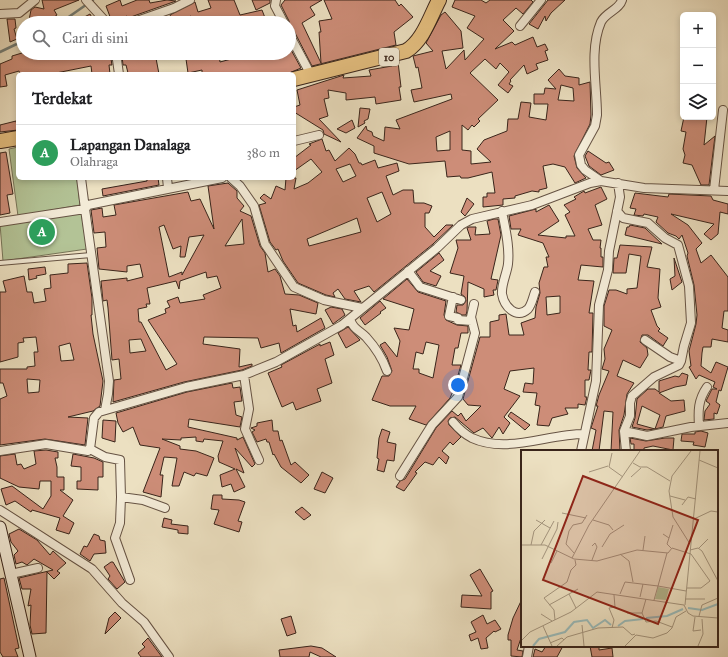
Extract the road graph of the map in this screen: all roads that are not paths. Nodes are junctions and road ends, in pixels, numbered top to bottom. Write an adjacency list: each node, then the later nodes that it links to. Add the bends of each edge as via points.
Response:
1 (35, 0): 8 (street, via 18,13)
2 (190, 0): 10 (street)
3 (276, 0): 11 (street, via 275,6)
4 (439, 0): 16 (highway, 10, via 420,38 412,48)
5 (541, 0): 12 (street)
6 (622, 0): 27 (street, via 602,20 595,37 597,115 595,126 580,155 581,165 585,170)
7 (88, 3): 9 (street)
8 (0, 14)
9 (98, 16)
10 (151, 16)
11 (280, 16)
12 (520, 26)
13 (296, 47): 16 (street)
14 (117, 60): 15 (street)
15 (119, 72)
16 (311, 75): 17 (highway, 10)
17 (296, 79)
18 (723, 110): 30 (street)
19 (319, 135): 22 (street)
20 (16, 138): 21 (highway)
21 (0, 141)
22 (296, 141)
23 (82, 180): 32 (street)
24 (167, 180): 29 (street)
25 (211, 180): 29 (street)
26 (233, 180): 41 (street, via 254,206 265,244 294,287 324,300)
27 (601, 181): 28 (street); 33 (street, via 532,205)
28 (618, 183): 30 (street, via 644,188); 34 (street, via 620,196)
29 (168, 188): 32 (street, via 95,203)
30 (714, 190): 31 (street)
31 (728, 192)
32 (85, 209): 35 (street); 36 (street)
33 (502, 211): 38 (street, via 472,219 461,225); 39 (street, via 507,236 508,262 502,292 508,309 516,313 527,309)
34 (617, 211): 45 (street, via 623,218 648,223 665,238 678,245 689,286 691,323); 54 (street, via 608,251 608,270 599,305 594,398)
35 (0, 222)
36 (91, 255): 37 (lane); 49 (street, via 109,381)
37 (0, 263)
38 (411, 274): 41 (street); 43 (street, via 420,287 457,298 449,316)
39 (535, 292)
40 (474, 304): 43 (street, via 471,312)
41 (362, 308): 42 (street)
42 (350, 319): 46 (street, via 354,328 380,352); 47 (street, via 276,362)
43 (472, 321): 60 (street, via 475,333 458,397 432,425)
44 (646, 340): 45 (street)
45 (681, 362): 53 (street, via 637,390 630,403 630,416)
46 (387, 371)
47 (244, 375): 49 (street, via 186,387); 59 (street, via 250,409 245,429)
48 (707, 387): 52 (street, via 700,397)
49 (105, 410): 55 (street, via 94,418)
50 (453, 422): 54 (street, via 470,437 481,442 511,444)
51 (728, 423): 52 (street)
52 (700, 426): 53 (street, via 647,436)
53 (624, 431): 57 (street)
54 (584, 434): 56 (street)
55 (90, 449): 58 (street, via 46,444); 61 (street, via 105,457 120,460)
56 (581, 450)
57 (626, 450)
58 (0, 451)
59 (259, 460)
60 (400, 476)
61 (121, 497): 62 (street, via 143,500); 67 (street, via 120,523 115,538)
62 (165, 508)
63 (0, 510): 70 (street, via 92,569 144,622)
64 (0, 527): 66 (street)
65 (38, 568): 66 (street)
66 (11, 574): 69 (street)
67 (130, 580)
68 (529, 647): 71 (street)
69 (28, 656)
70 (170, 657)
71 (527, 657)

